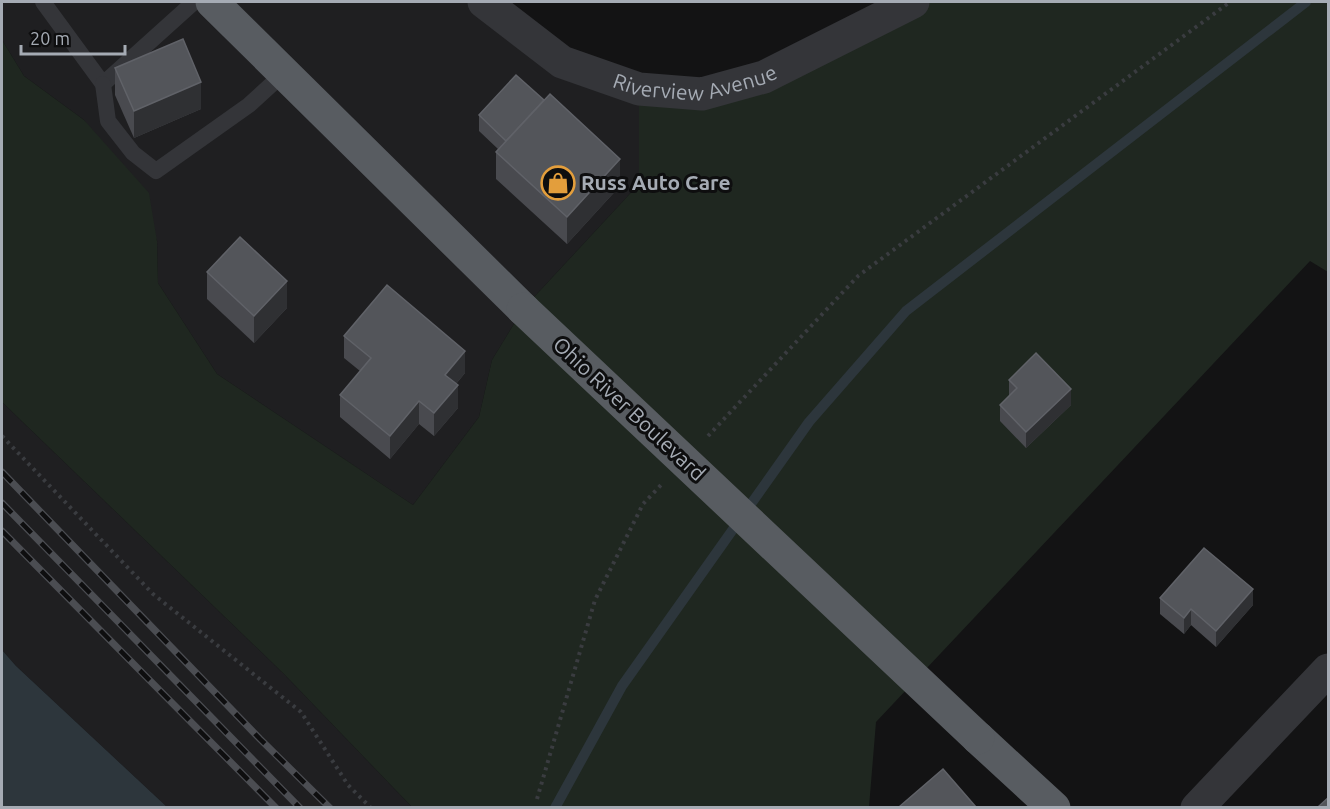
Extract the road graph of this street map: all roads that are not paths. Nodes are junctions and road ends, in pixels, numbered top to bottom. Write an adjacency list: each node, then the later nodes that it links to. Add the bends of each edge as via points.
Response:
1 (43, 2): 7 (lane)
2 (194, 2): 7 (lane)
3 (212, 2): 6 (highway, Ohio River Boulevard)
4 (484, 2): 5 (street, Riverview Avenue, via 562,62 639,89 702,94 764,77)
5 (913, 2)
6 (284, 73): 7 (lane, via 249,105 156,171 133,153 108,121); 9 (highway, Ohio River Boulevard, bridge, via 523,309)
7 (103, 84)
8 (1329, 670): 10 (street)
9 (1054, 807)
10 (1197, 807)

